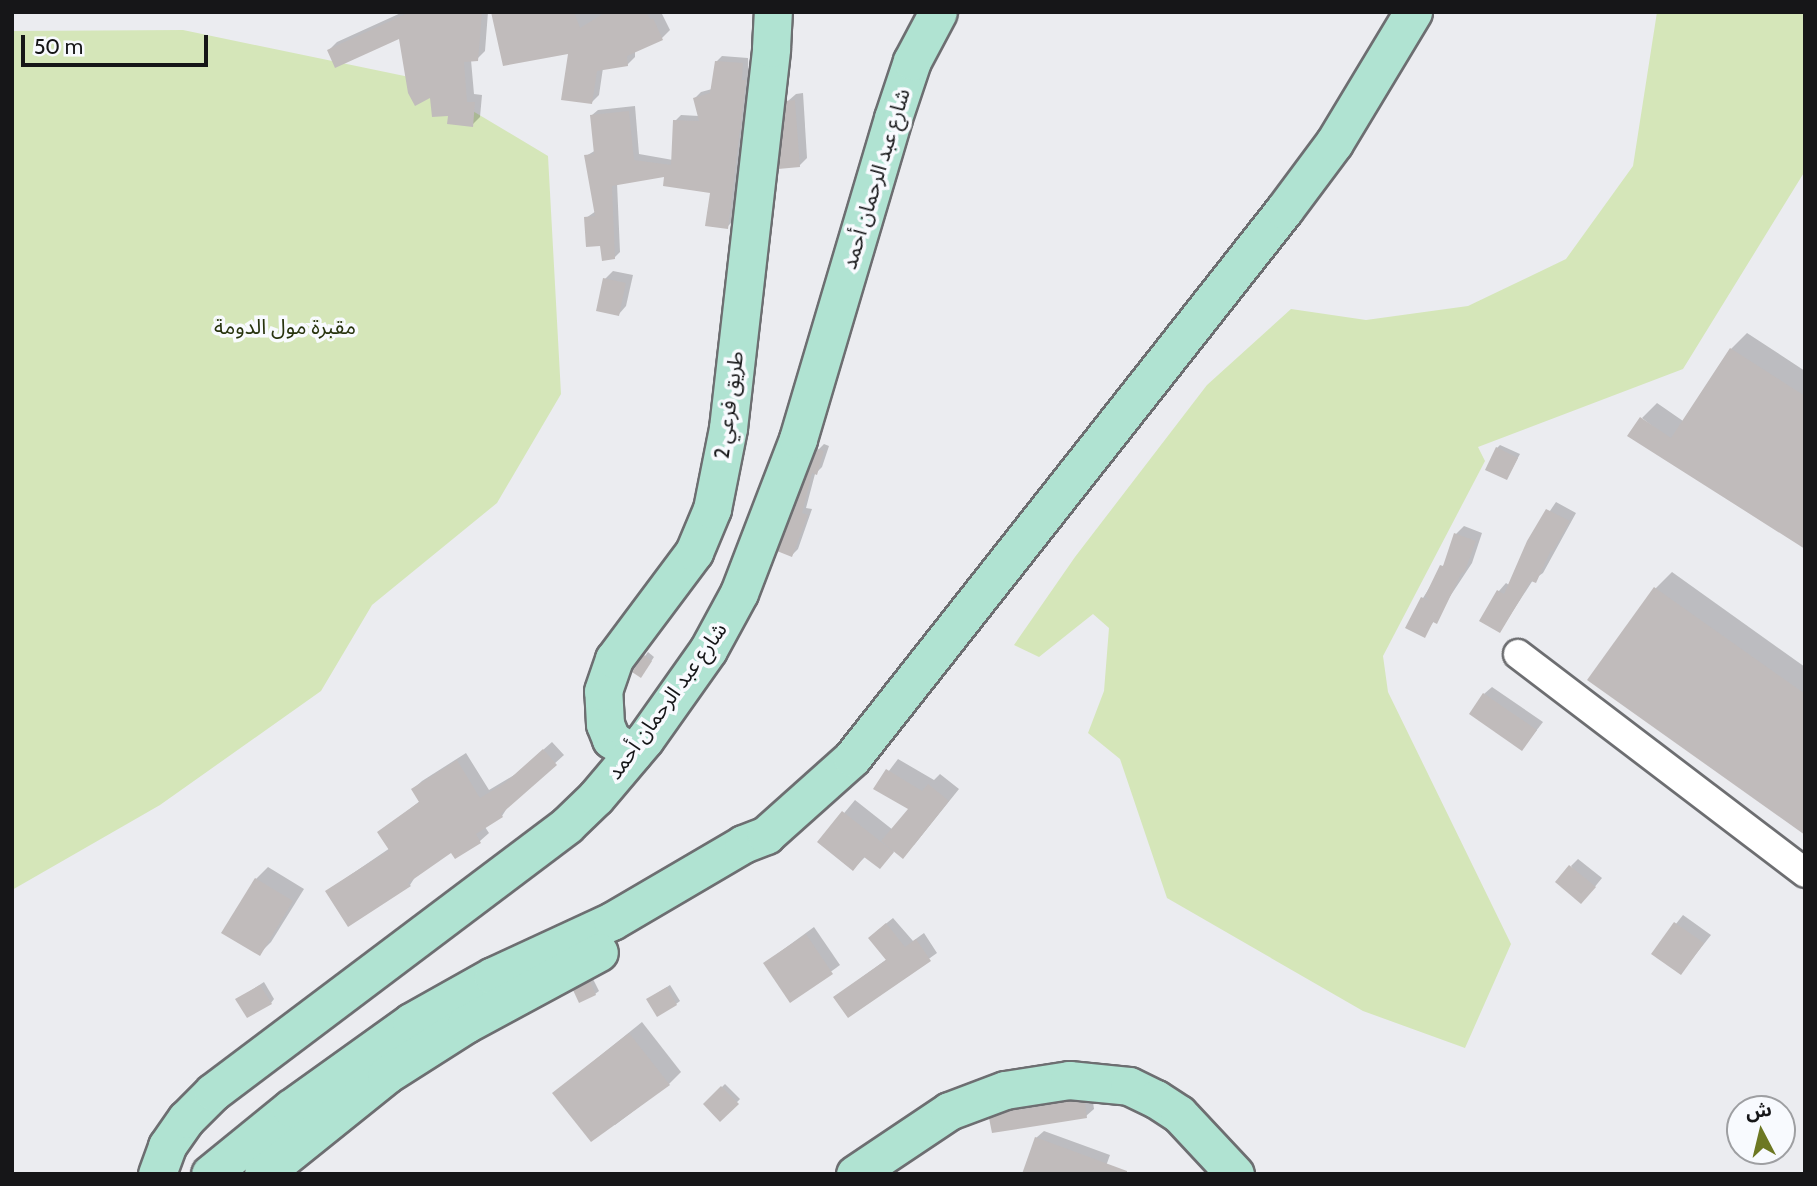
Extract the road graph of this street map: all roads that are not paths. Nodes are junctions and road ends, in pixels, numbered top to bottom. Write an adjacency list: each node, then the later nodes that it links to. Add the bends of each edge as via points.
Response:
1 (773, 12): 5 (main road, طريق فرعي 2, via 728,428 712,509 694,552 614,659 603,691 611,739)
2 (938, 12): 5 (main road, شارع عبد الرحمان أحمد, via 912,61 797,439 739,593 708,650)
3 (1413, 12): 6 (main road, via 1334,143 1090,460 852,758)
4 (1518, 654): 7 (lane)
5 (633, 753): 8 (main road, شارع عبد الرحمان أحمد, via 567,825 213,1092 167,1146)
6 (766, 835): 9 (main road, via 612,921 493,976 411,1022 291,1108); 10 (main road, via 736,872 689,903 466,1024 386,1075)
7 (1805, 873)
8 (157, 1174)
9 (211, 1174)
10 (263, 1174)
11 (855, 1174): 12 (main road, via 949,1111 1005,1090 1069,1080 1129,1086 1156,1099 1179,1114)
12 (1235, 1174)

